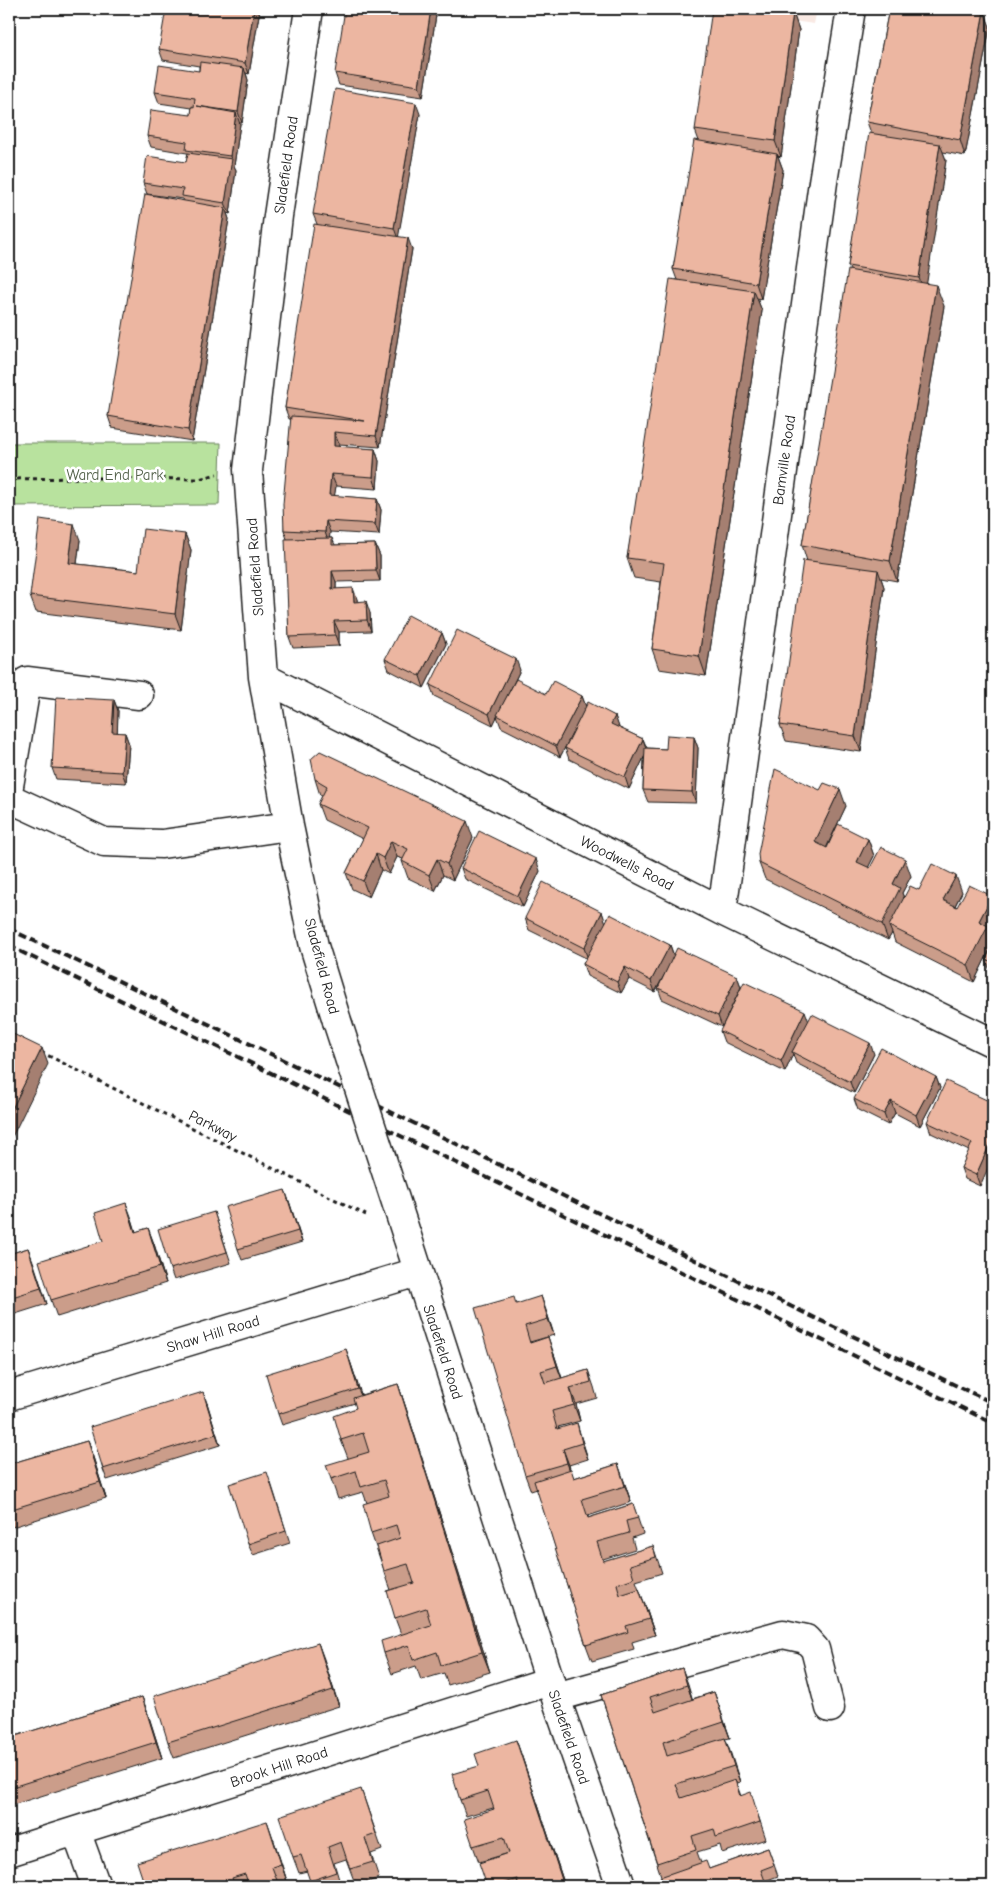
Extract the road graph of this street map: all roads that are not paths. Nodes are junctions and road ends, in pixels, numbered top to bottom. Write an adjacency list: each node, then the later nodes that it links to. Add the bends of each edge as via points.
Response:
1 (309, 9): 3 (street, Sladefield Road, via 278,216 248,470)
2 (851, 9): 8 (street, Bamville Road, via 823,182)
3 (263, 677): 7 (street, Sladefield Road); 8 (street, Woodwells Road)
4 (139, 695): 5 (street, via 27,681)
5 (9, 786)
6 (9, 798): 7 (street, via 104,842 162,844)
7 (289, 826): 10 (street, Sladefield Road, bridge, via 314,946)
8 (722, 911): 9 (street, Woodwells Road)
9 (993, 1043)
10 (417, 1272): 11 (street, Shaw Hill Road); 12 (street, Sladefield Road)
11 (9, 1396)
12 (553, 1689): 13 (street, Brook Hill Road, via 783,1634 806,1638 815,1648); 14 (street, Brook Hill Road); 17 (street, Sladefield Road)
13 (830, 1708)
14 (76, 1831): 15 (street, Brook Hill Road); 16 (street)
15 (9, 1852)
16 (96, 1886)
17 (621, 1886)

